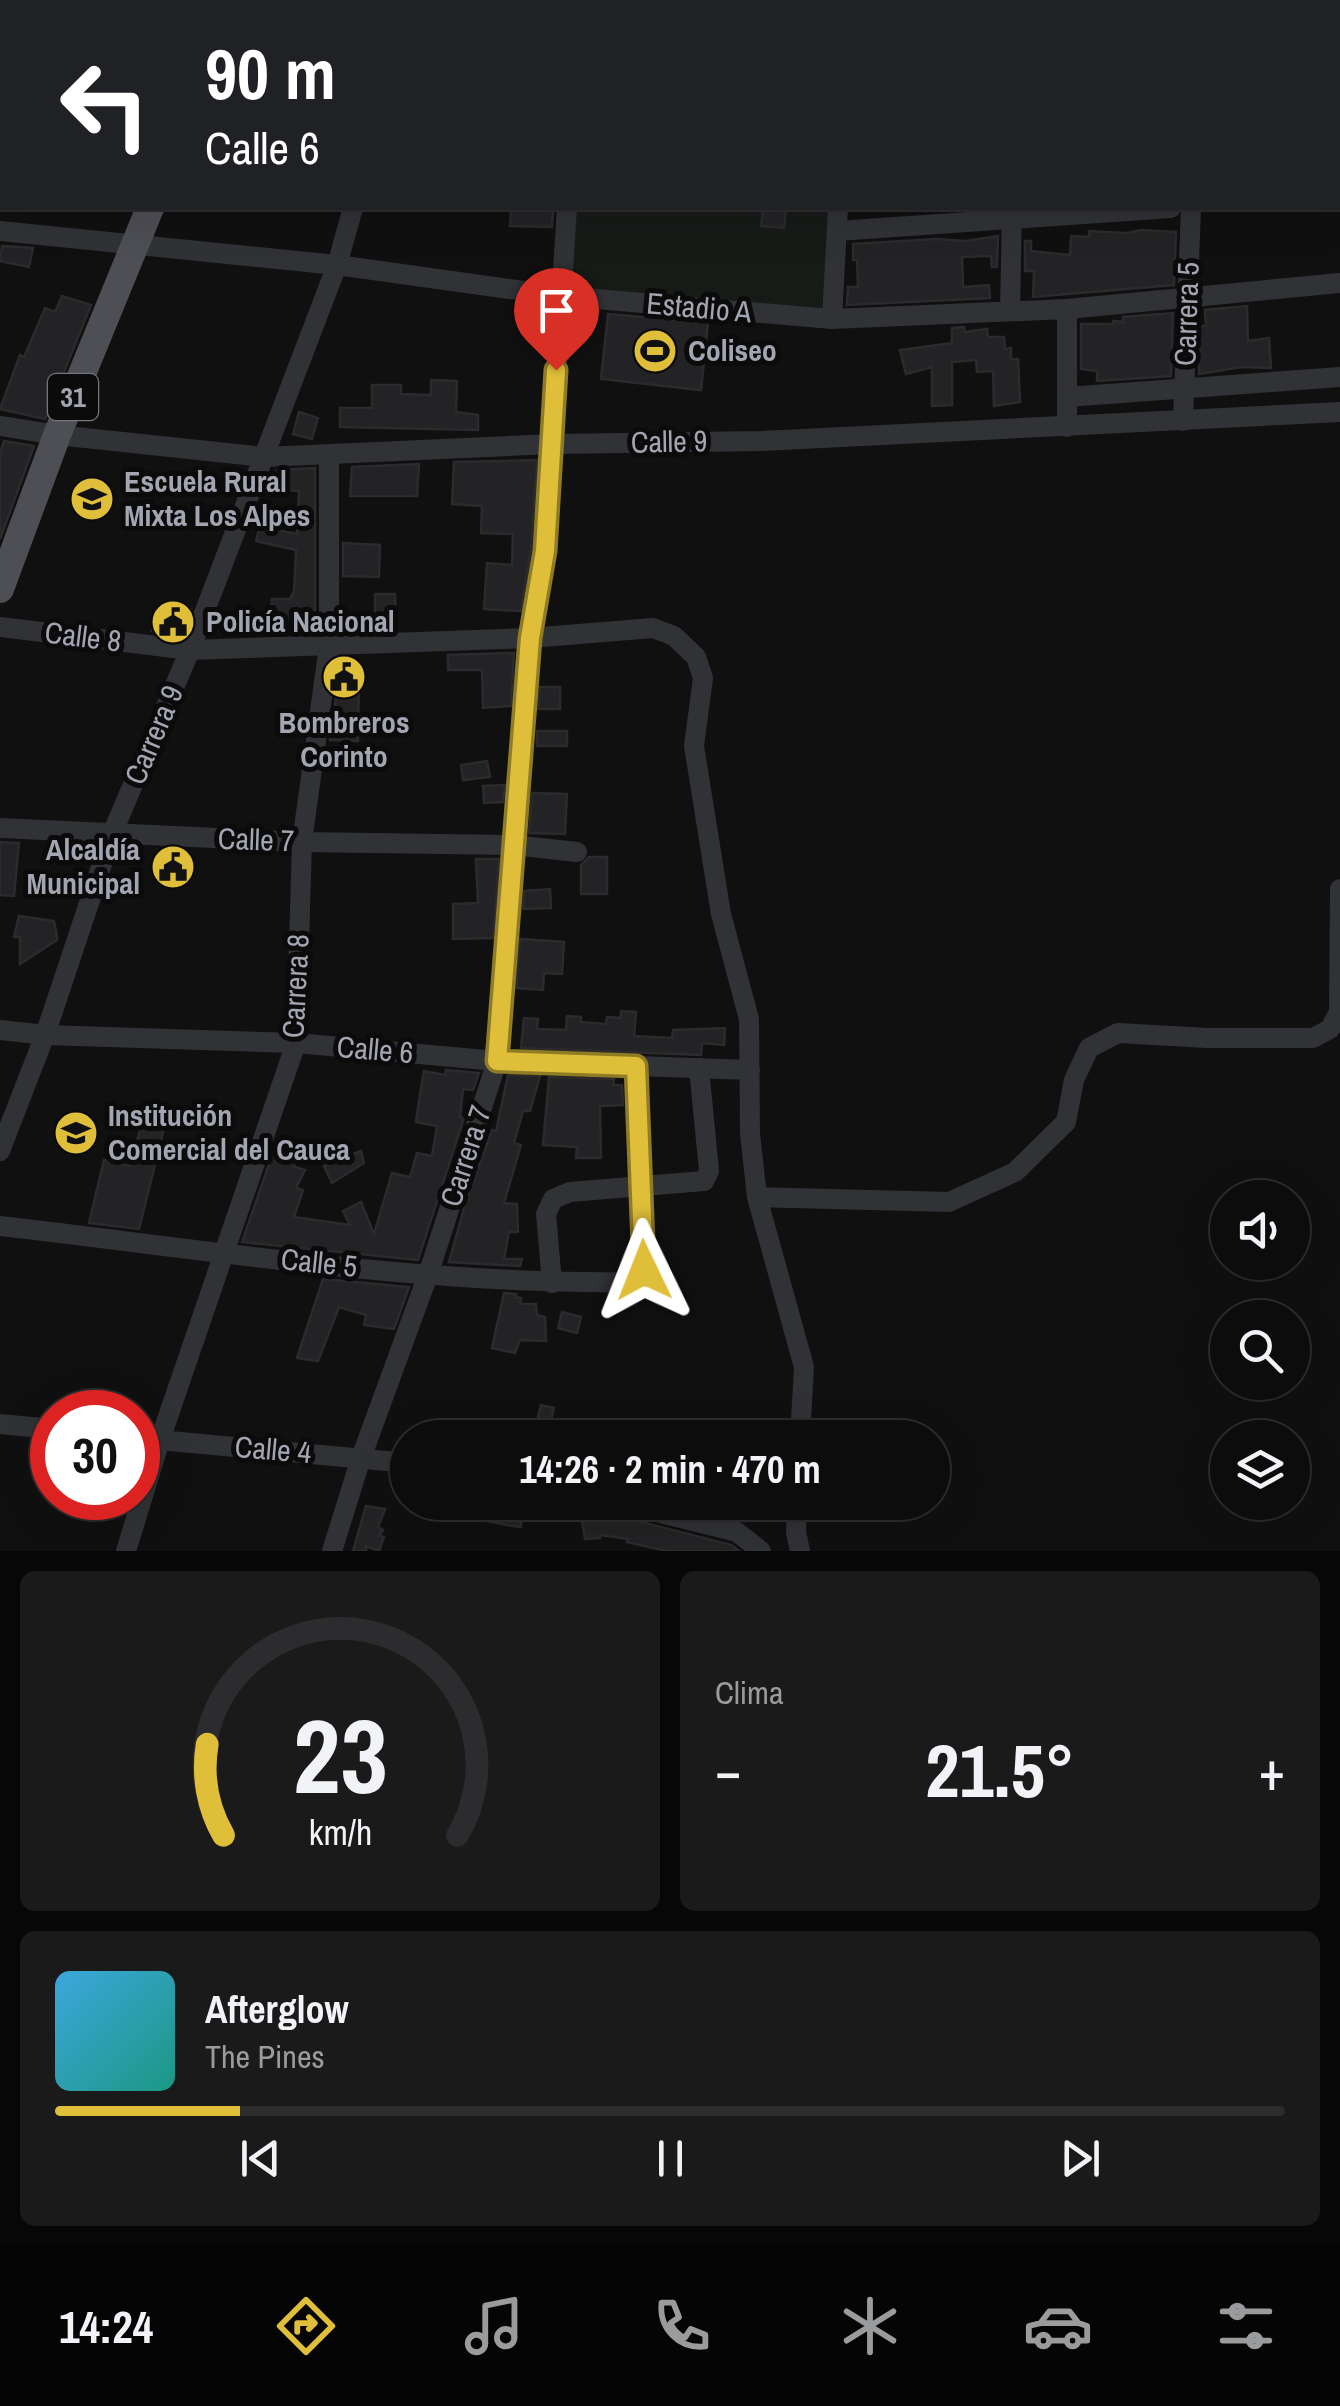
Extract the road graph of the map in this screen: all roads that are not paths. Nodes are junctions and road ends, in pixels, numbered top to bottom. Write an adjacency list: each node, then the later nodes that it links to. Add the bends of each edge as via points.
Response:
1 (149, 210): 10 (main road, 31)
2 (352, 210): 11 (street, Carrera 9)
3 (568, 210): 14 (street, Carrera 7)
4 (838, 210): 9 (street)
5 (1107, 210): 7 (street)
6 (1191, 210): 13 (street, Carrera 5)
7 (1012, 213): 9 (street); 16 (street)
8 (0, 230): 10 (street, Estadio A)
9 (837, 231): 17 (street)
10 (136, 244): 11 (street, Estadio A); 25 (main road, 31)
11 (337, 265): 14 (street, Estadio A); 28 (street, Carrera 9)
12 (1340, 283): 13 (street, Estadio A)
13 (1188, 295): 15 (street, Estadio A); 19 (street, Carrera 5)
14 (560, 296): 17 (street, Estadio A); 26 (street, Carrera 7)
15 (1066, 308): 16 (street, Estadio A); 20 (street)
16 (1010, 311): 17 (street, Estadio A)
17 (832, 318)
18 (1340, 377): 19 (street)
19 (1184, 387): 20 (street); 22 (street, Carrera 5)
20 (1067, 398): 24 (street)
21 (1340, 412): 22 (street, Calle 9)
22 (1183, 421): 24 (street, Calle 9)
23 (0, 426): 25 (street, Calle 9)
24 (1066, 426): 26 (street, Calle 9)
25 (57, 436): 28 (street, Calle 9); 29 (main road, 31)
26 (552, 444): 27 (street, Calle 9); 31 (street, Carrera 7, via 545,551)
27 (329, 455): 28 (street, Calle 9); 32 (street, Carrera 8)
28 (264, 457): 33 (street, Carrera 9)
29 (0, 588)
30 (0, 627): 33 (street, Calle 8)
31 (530, 638): 32 (street, Calle 8); 37 (street, Carrera 7); 46 (street, Calle 8, via 652,628 674,636 696,657 703,678 694,746 721,914 749,1019)
32 (329, 646): 33 (street, Calle 8); 36 (street, Carrera 8)
33 (190, 650): 35 (street, Carrera 9)
34 (0, 828): 35 (street, Calle 7)
35 (112, 834): 36 (street, Calle 7); 41 (street, Carrera 9)
36 (302, 842): 37 (street, Calle 7); 42 (street, Carrera 8)
37 (513, 845): 38 (street, Calle 7); 43 (street, Carrera 7)
38 (578, 852)
39 (1340, 890): 49 (street, via 1338,1012 1330,1029 1313,1038 1118,1033 1089,1048 1066,1122 1015,1172 949,1202)
40 (0, 1030): 41 (street, Calle 6)
41 (46, 1035): 42 (street, Calle 6); 47 (street, Carrera 9)
42 (296, 1043): 43 (street, Calle 6); 51 (street, Carrera 8)
43 (497, 1061): 44 (street, Calle 6); 52 (street, Carrera 7)
44 (636, 1066): 45 (street, Calle 6); 48 (street)
45 (700, 1068): 46 (street, Calle 6); 48 (street, via 709,1171 704,1181)
46 (750, 1070): 49 (street)
47 (0, 1150)
48 (641, 1184): 53 (street, via 553,1199 546,1214); 53 (street, Calle 5, via 639,1278)
49 (756, 1197): 54 (street, via 804,1368)
50 (0, 1226): 51 (street, Calle 5)
51 (226, 1252): 52 (street, Calle 5); 57 (street, Carrera 8)
52 (428, 1275): 53 (street, Calle 5); 58 (street, Carrera 7)
53 (552, 1283)
54 (801, 1420)
55 (0, 1424): 56 (street)
56 (30, 1427)
57 (160, 1440): 58 (street, Calle 4)
58 (361, 1458): 59 (street, Calle 4); 64 (street, Carrera 7)
59 (390, 1461)
60 (135, 1520): 63 (street, Carrera 8)
61 (689, 1520): 65 (street, via 737,1532)
62 (796, 1520): 66 (street)
63 (126, 1551)
64 (332, 1551)
65 (762, 1551)
66 (800, 1551)

